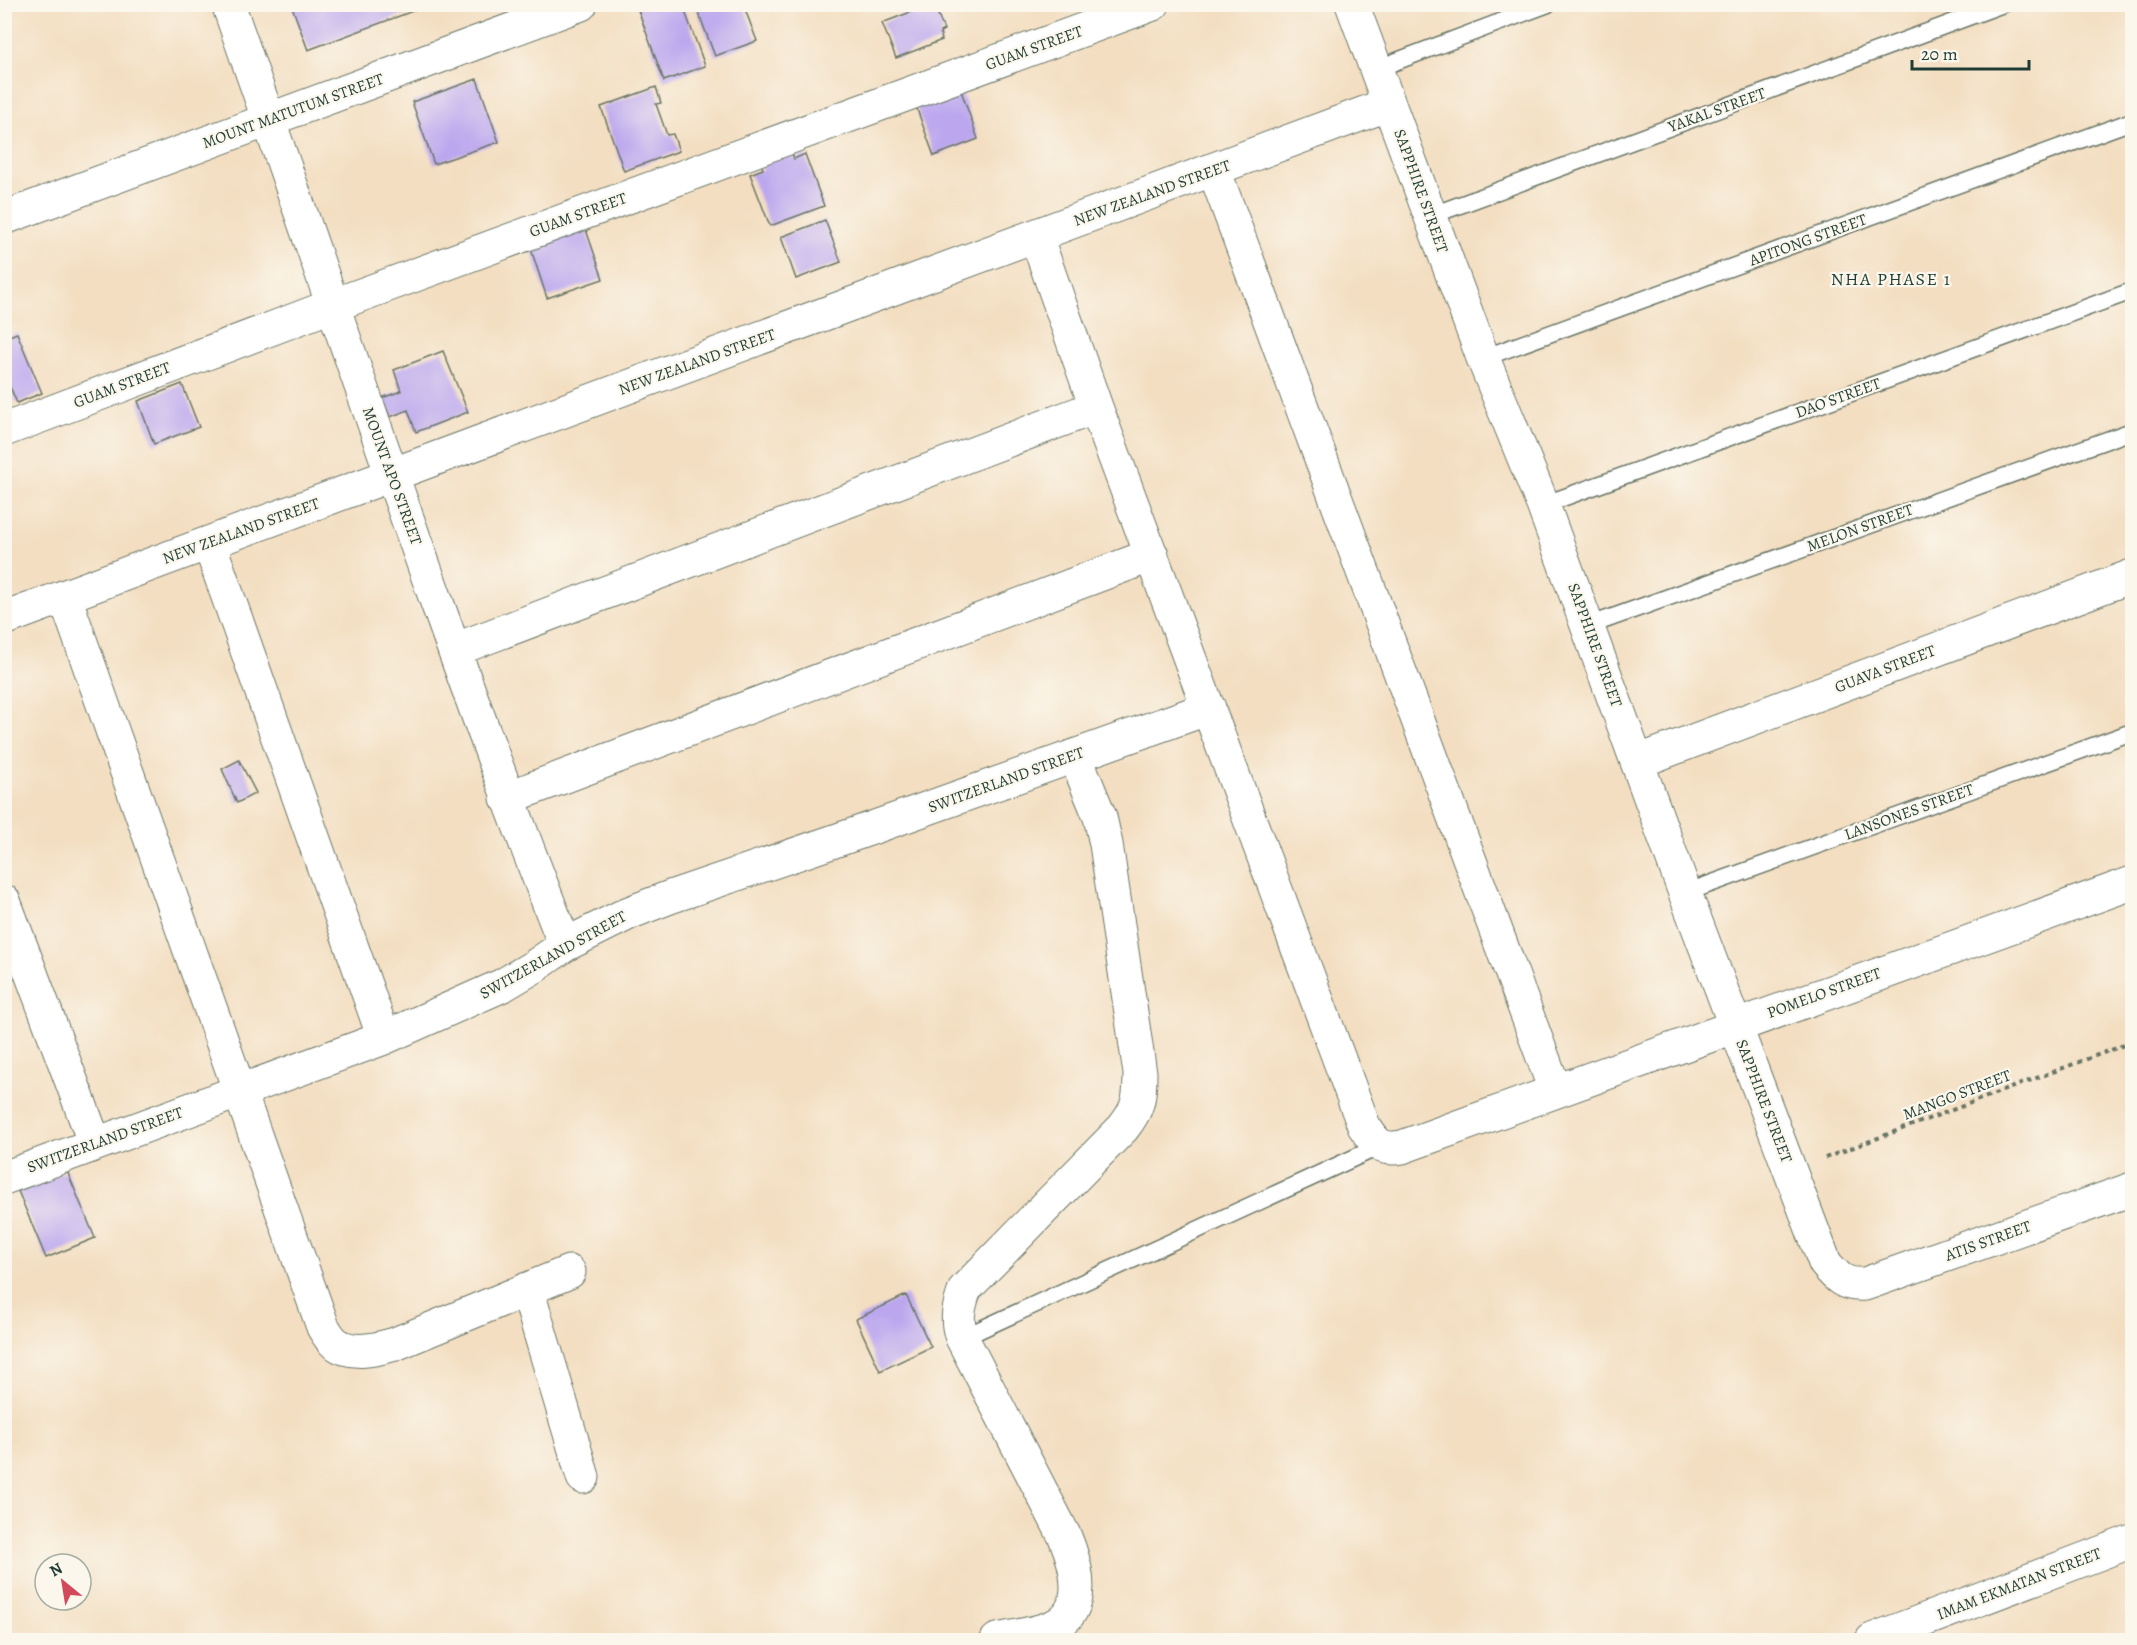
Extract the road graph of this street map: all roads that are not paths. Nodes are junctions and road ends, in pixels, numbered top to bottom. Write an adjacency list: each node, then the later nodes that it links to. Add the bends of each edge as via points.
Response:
1 (228, 4): 9 (street, MOUNT APO STREET)
2 (581, 4): 9 (street, MOUNT MATUTUM STREET)
3 (1153, 4): 16 (street, GUAM STREET)
4 (1352, 4): 7 (street, SAPPHIRE STREET)
5 (1548, 4): 7 (lane)
6 (2003, 4): 12 (lane, YAKAL STREET)
7 (1376, 69): 8 (street, SAPPHIRE STREET)
8 (1389, 104): 11 (street, NEW ZEALAND STREET); 12 (street, SAPPHIRE STREET)
9 (269, 120): 13 (street, MOUNT MATUTUM STREET); 16 (street, MOUNT APO STREET)
10 (2133, 121): 17 (lane, APITONG STREET)
11 (1214, 170): 14 (street, NEW ZEALAND STREET); 42 (street)
12 (1430, 216): 17 (street, SAPPHIRE STREET)
13 (4, 218)
14 (1036, 236): 18 (street); 21 (street, NEW ZEALAND STREET)
15 (2133, 291): 22 (lane, DAO STREET)
16 (331, 306): 19 (street, GUAM STREET); 21 (street, MOUNT APO STREET)
17 (1483, 358): 22 (street, SAPPHIRE STREET)
18 (1096, 407): 24 (street); 29 (street)
19 (4, 430)
20 (2133, 431): 28 (lane, MELON STREET)
21 (392, 475): 23 (street, NEW ZEALAND STREET); 29 (street, MOUNT APO STREET)
22 (1542, 504): 28 (street, SAPPHIRE STREET)
23 (209, 543): 26 (street, NEW ZEALAND STREET); 40 (street)
24 (1152, 555): 30 (street); 34 (street)
25 (2133, 576): 33 (street, GUAVA STREET)
26 (64, 597): 27 (street, NEW ZEALAND STREET); 41 (street)
27 (4, 619)
28 (1588, 626): 33 (street, SAPPHIRE STREET)
29 (454, 650): 34 (street, MOUNT APO STREET)
30 (1209, 708): 32 (street, SWITZERLAND STREET); 44 (street, via 1364,1126)
31 (2133, 732): 36 (lane, LANSONES STREET)
32 (1075, 756): 38 (street, SWITZERLAND STREET, via 670,897); 50 (street, via 1100,817 1106,844 1140,1073 1140,1097 1123,1128 965,1289 958,1310)
33 (1637, 762): 36 (street, SAPPHIRE STREET)
34 (507, 798): 38 (street, MOUNT APO STREET)
35 (2133, 883): 39 (street, POMELO STREET)
36 (1685, 893): 39 (street, SAPPHIRE STREET)
37 (4, 901): 43 (street)
38 (566, 945): 40 (street, SWITZERLAND STREET, via 502,985)
39 (1735, 1025): 42 (street, POMELO STREET); 48 (street, SAPPHIRE STREET, via 1825,1263)
40 (384, 1038): 41 (street, SWITZERLAND STREET)
41 (240, 1090): 43 (street, SWITZERLAND STREET); 49 (street, via 323,1328 335,1343 351,1350 395,1344)
42 (1555, 1090): 44 (street, POMELO STREET, via 1402,1147)
43 (95, 1144): 45 (street, SWITZERLAND STREET)
44 (1380, 1146): 50 (lane)
45 (4, 1178)
46 (2133, 1189): 48 (street, ATIS STREET, via 1865,1284 1852,1286)
47 (569, 1272): 49 (street)
48 (1842, 1282)
49 (527, 1289): 51 (street)
50 (962, 1338): 53 (street, via 1065,1537 1077,1575 1072,1610 1063,1620 1051,1627)
51 (583, 1477)
52 (2133, 1541): 54 (street, IMAM EKMATAN STREET)
53 (997, 1641)
54 (1872, 1641)

